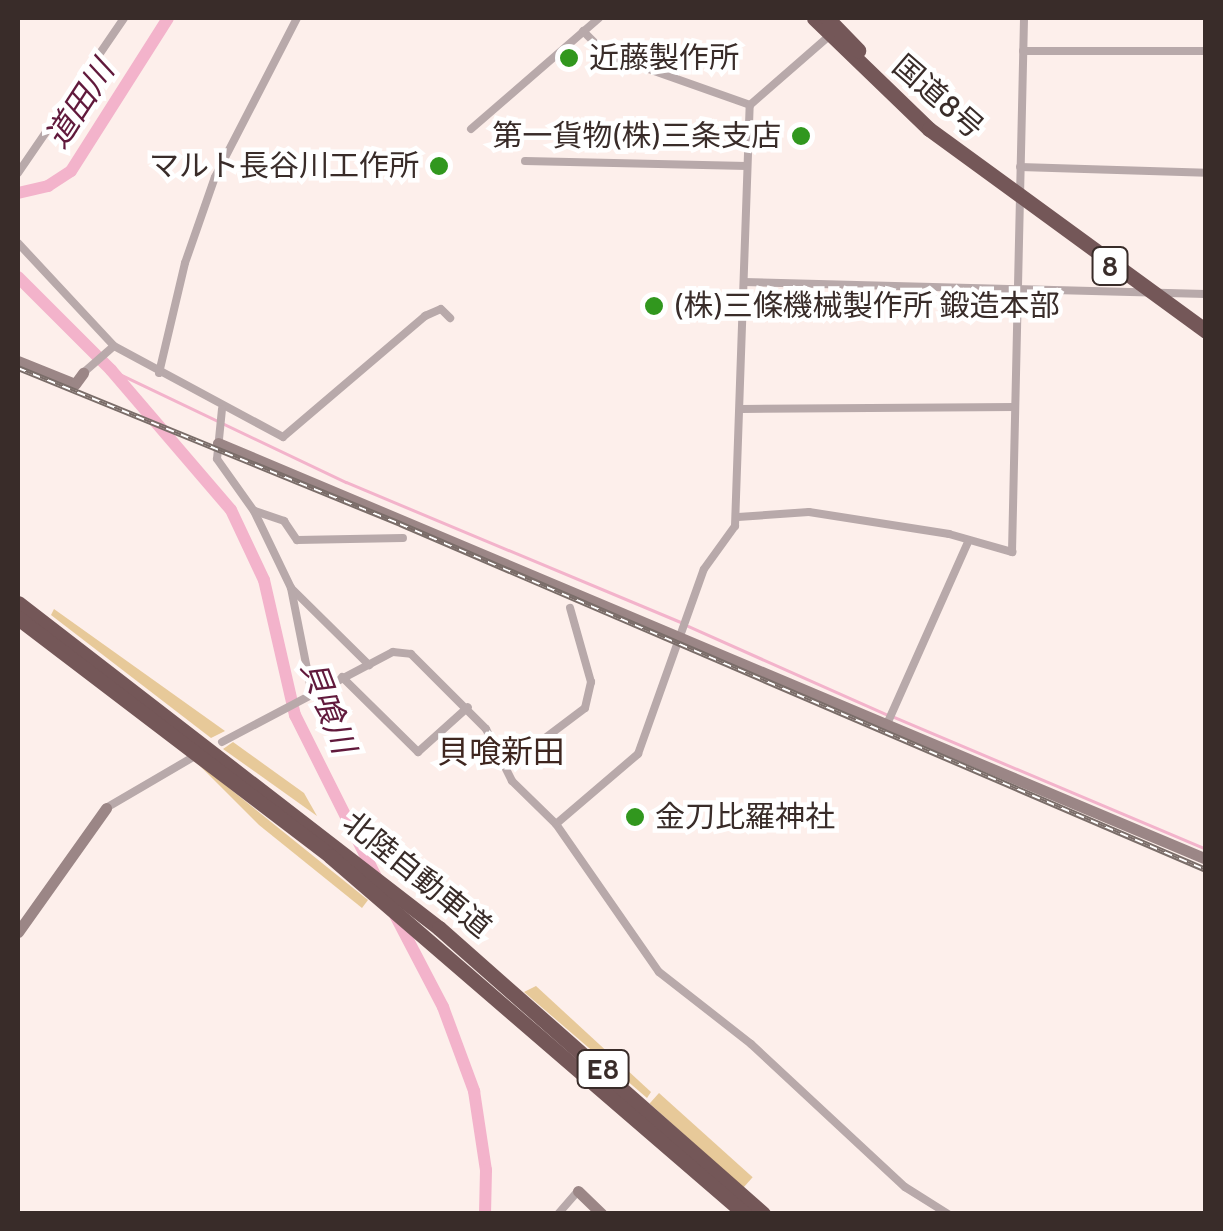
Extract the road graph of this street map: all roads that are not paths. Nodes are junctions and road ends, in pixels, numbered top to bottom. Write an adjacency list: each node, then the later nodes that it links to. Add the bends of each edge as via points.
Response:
1 (124, 18): 15 (street)
2 (297, 18): 28 (street, via 215,177)
3 (599, 18): 7 (street)
4 (814, 18): 6 (highway, 国道8号 / 8)
5 (1024, 18): 8 (street)
6 (834, 25): 10 (street); 17 (highway, 国道8号 / 8, via 986,174)
7 (583, 32): 10 (street, via 606,54); 11 (street)
8 (1023, 51): 9 (street); 14 (street)
9 (1206, 51)
10 (750, 105): 13 (street)
11 (470, 129)
12 (526, 161): 13 (street)
13 (746, 166): 19 (street)
14 (1020, 168): 16 (street); 17 (street)
15 (18, 173)
16 (1206, 173)
17 (1018, 197): 20 (street); 21 (highway, 国道8号 / 8)
18 (18, 243): 25 (street)
19 (744, 282): 20 (street); 30 (street)
20 (1017, 290): 21 (street); 29 (street)
21 (1150, 294): 22 (street); 24 (highway, 国道8号 / 8)
22 (1206, 294)
23 (450, 318): 31 (street, via 441,309 425,316 283,437)
24 (1206, 331)
25 (110, 348): 27 (street); 28 (street)
26 (18, 361): 27 (street, via 75,384)
27 (83, 373)
28 (159, 373): 31 (street)
29 (1014, 407): 30 (street); 36 (street, via 1012,552)
30 (742, 409): 34 (street)
31 (222, 411): 32 (street)
32 (218, 438): 33 (street, via 218,459); 41 (street)
33 (254, 510): 35 (street, via 284,522 296,540); 37 (street)
34 (738, 517): 36 (street, via 809,512); 41 (street, via 704,569)
35 (403, 538)
36 (969, 540): 46 (street)
37 (290, 588): 42 (street); 44 (street)
38 (18, 603): 58 (highway, 北陸自動車道 / E8, via 440,928)
39 (570, 608): 49 (street, via 591,682 584,708)
40 (18, 618): 57 (highway, 北陸自動車道 / E8, via 453,956)
41 (684, 638): 46 (street); 51 (street, via 638,754)
42 (369, 664): 43 (street); 45 (street, via 393,652 412,654)
43 (342, 677): 44 (street); 45 (street, via 418,752)
44 (311, 694): 47 (street)
45 (468, 707): 49 (street)
46 (888, 721): 52 (street)
47 (222, 742)
48 (195, 756): 50 (street)
49 (508, 766): 51 (street, via 520,791)
50 (106, 808): 53 (street)
51 (556, 824): 59 (street, via 659,972 751,1044 905,1187)
52 (1206, 859)
53 (18, 932)
54 (578, 1191): 55 (street); 56 (street)
55 (558, 1214)
56 (602, 1214)
57 (745, 1214)
58 (763, 1214)
59 (948, 1214)

